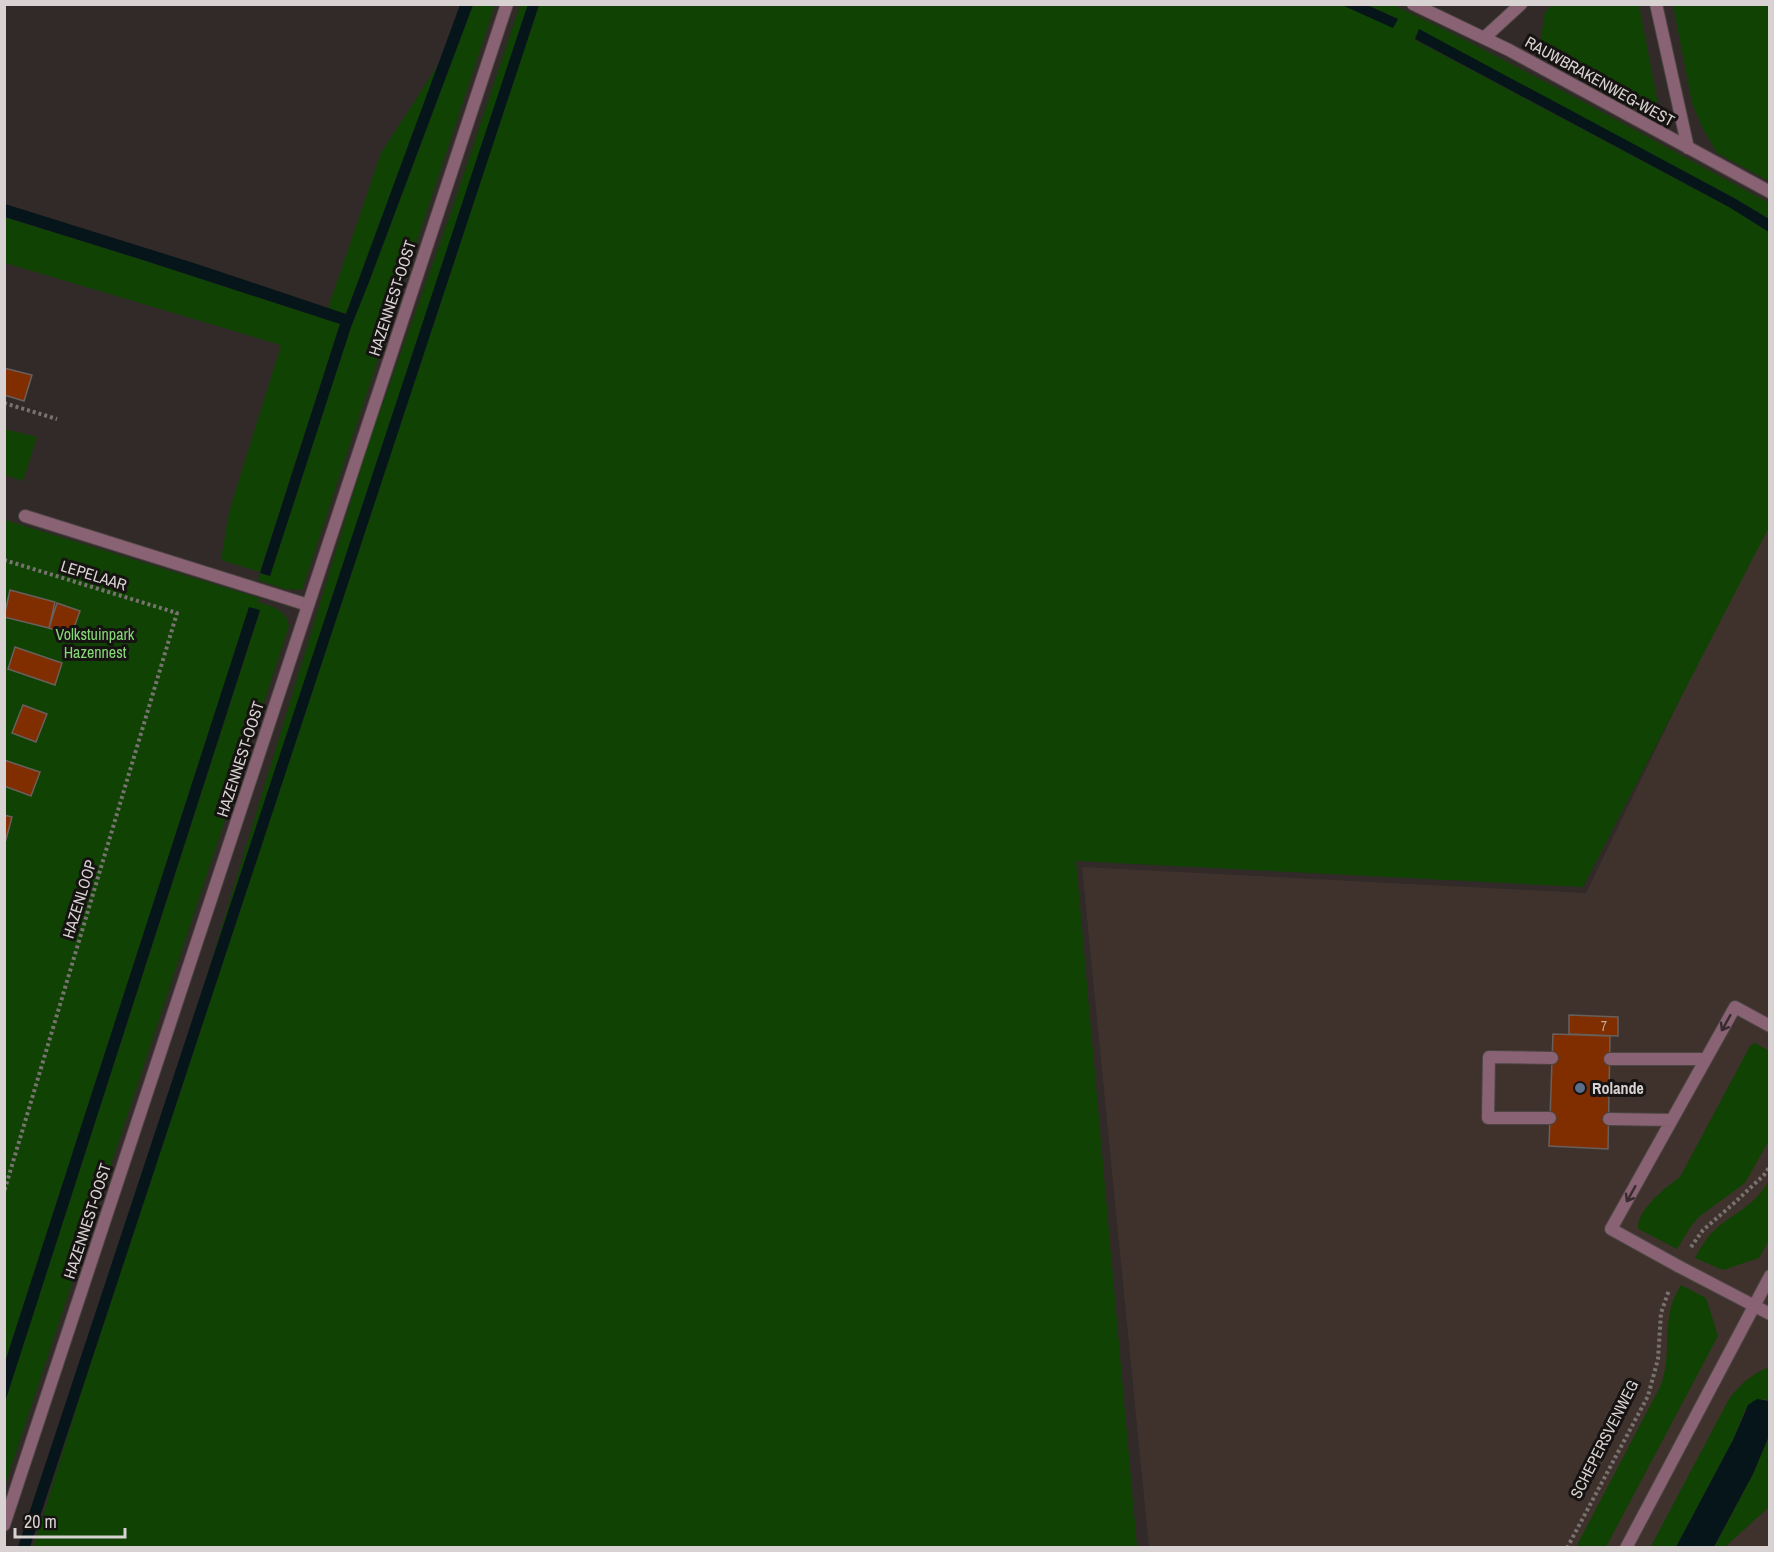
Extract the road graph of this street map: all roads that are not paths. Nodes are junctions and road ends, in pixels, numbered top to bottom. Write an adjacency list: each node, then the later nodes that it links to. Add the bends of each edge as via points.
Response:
1 (507, 4): 9 (street, HAZENNEST-OOST)
2 (1413, 4): 5 (street, RAUWBRAKENWEG-WEST)
3 (1521, 4): 5 (street)
4 (1656, 4): 6 (street)
5 (1484, 38): 6 (street, RAUWBRAKENWEG-WEST)
6 (1688, 148): 7 (street, RAUWBRAKENWEG-WEST)
7 (1770, 192)
8 (25, 516): 9 (street)
9 (308, 605): 20 (street, HAZENNEST-OOST)
10 (1770, 1026): 13 (street, one-way to 13, via 1735,1007)
11 (1552, 1058): 14 (street, via 1489,1058 1488,1118)
12 (1610, 1059): 13 (street)
13 (1706, 1059): 16 (street)
14 (1550, 1118)
15 (1609, 1119): 16 (street)
16 (1672, 1119): 18 (street, one-way to 18, via 1611,1229)
17 (1770, 1276): 18 (street)
18 (1753, 1306): 19 (street); 21 (street)
19 (1770, 1314)
20 (4, 1525)
21 (1626, 1548)

